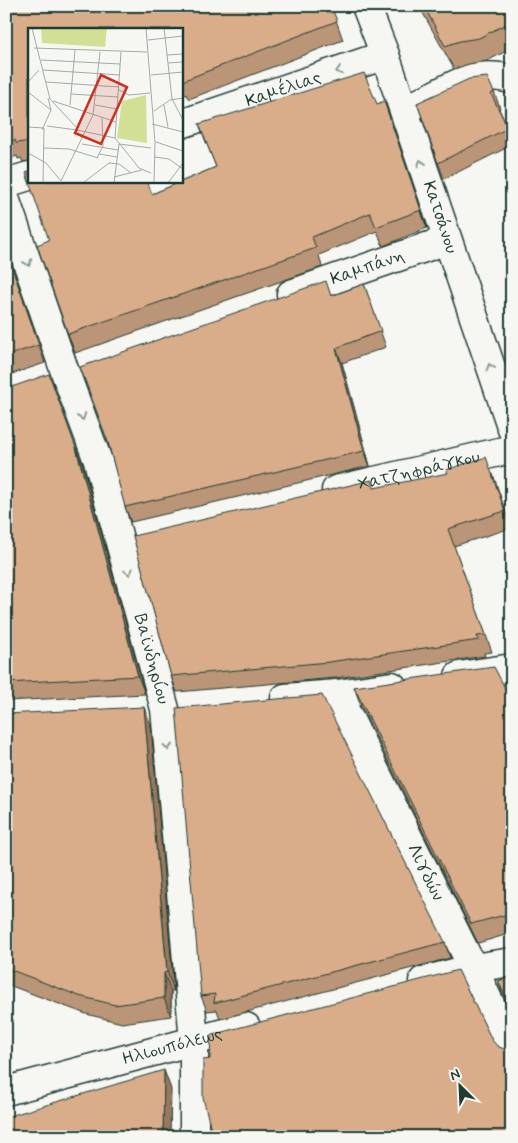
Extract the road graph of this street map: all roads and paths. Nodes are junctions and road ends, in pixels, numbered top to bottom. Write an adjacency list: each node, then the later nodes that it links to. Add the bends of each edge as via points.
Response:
1 (366, 6): 2 (street, Κατσάνου)
2 (385, 55): 4 (street, Κατσάνου); 5 (street, Καμέλιας, one-way to 5)
3 (512, 79): 4 (street, via 498,76 471,79)
4 (403, 111): 9 (street, Κατσάνου, one-way to 4)
5 (182, 124)
6 (28, 176): 7 (street)
7 (6, 184)
8 (6, 201): 11 (street, Βαϊνδηρίου, one-way to 11)
9 (447, 240): 10 (street, Καμπάνη); 13 (street, Κατσάνου, one-way to 9)
10 (270, 301)
11 (75, 369): 12 (street); 20 (street, Βαϊνδηρίου, one-way to 20, via 98,461 130,539)
12 (40, 381)
13 (512, 430)
14 (512, 449): 15 (street, Χατζηφράγκου)
15 (311, 496)
16 (512, 668): 17 (street)
17 (337, 694): 18 (street); 22 (street, Λιγδών)
18 (260, 700)
19 (194, 706): 20 (street)
20 (155, 710): 25 (street, Βαϊνδηρίου, one-way to 25)
21 (512, 962): 22 (street)
22 (473, 968): 23 (street); 26 (street, Λιγδών)
23 (396, 988)
24 (271, 1021): 25 (street, Ηλιουπόλεως)
25 (194, 1041): 27 (street, Ηλιουπόλεως); 28 (street, Βαϊνδηρίου)
26 (512, 1050)
27 (7, 1087)
28 (194, 1137)

